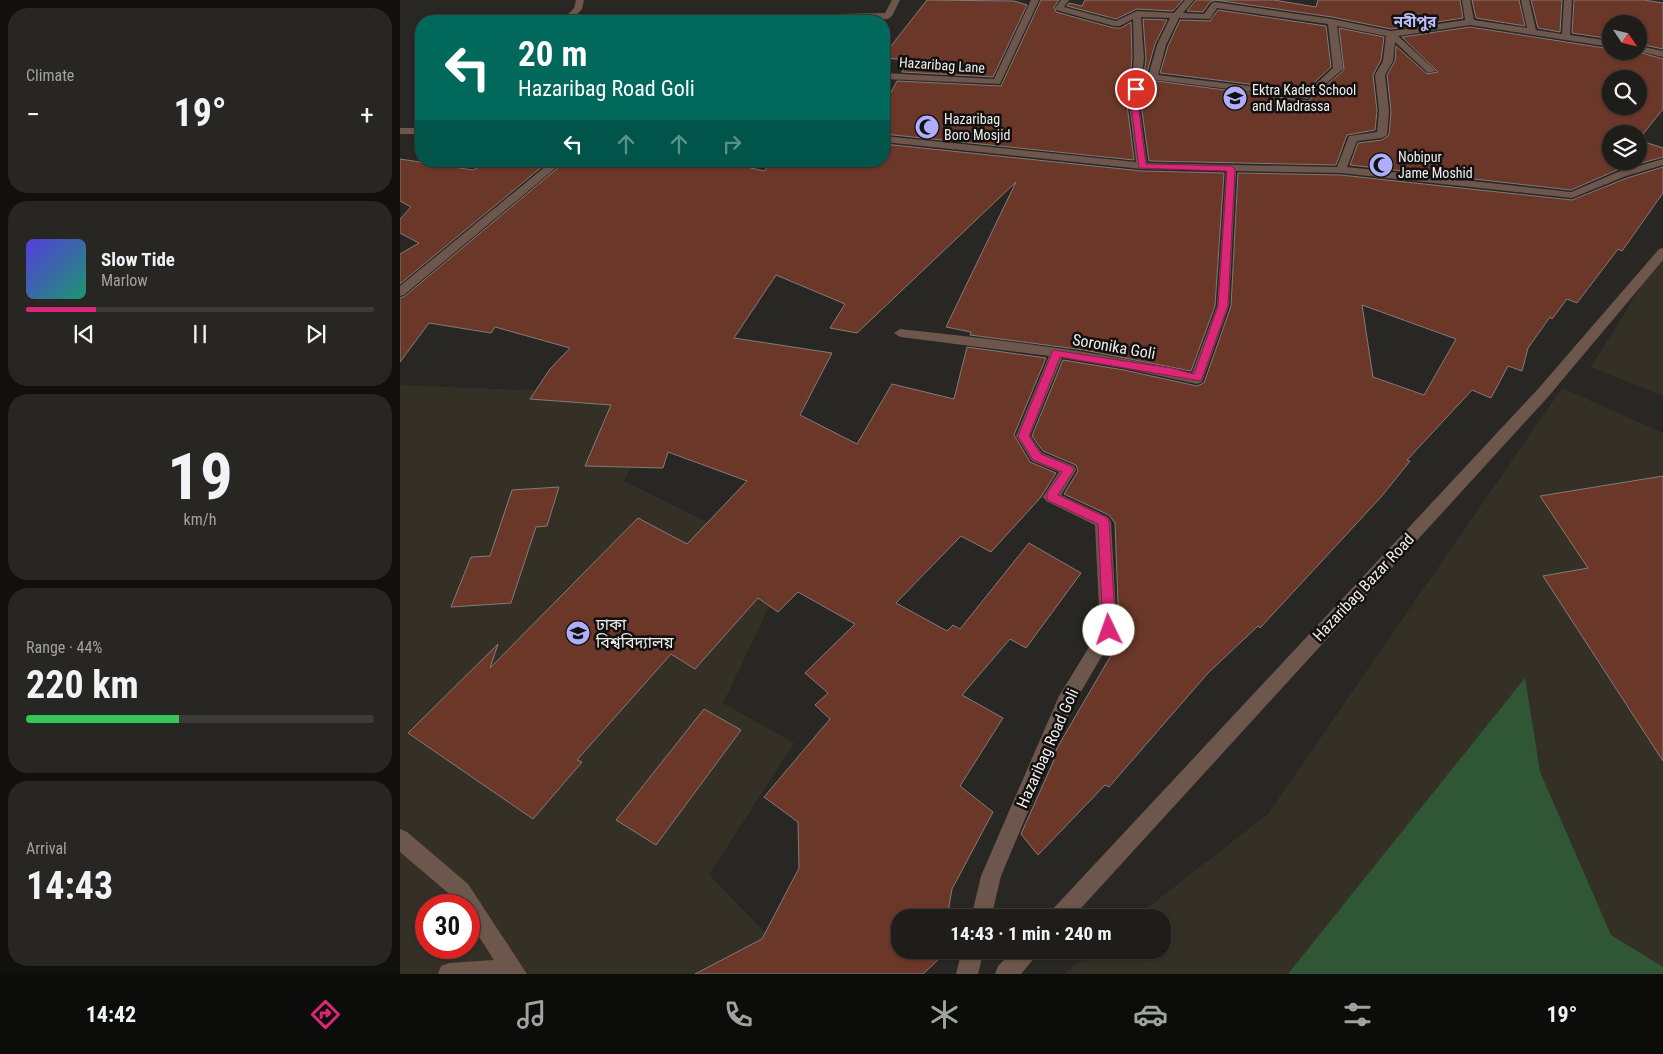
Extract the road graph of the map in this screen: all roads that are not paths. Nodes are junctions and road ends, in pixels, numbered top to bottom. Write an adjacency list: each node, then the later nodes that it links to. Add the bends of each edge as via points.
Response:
1 (580, 0): 12 (street)
2 (896, 0): 13 (street)
3 (1035, 0): 23 (street, Hazaribag Lane, via 997,82)
4 (1065, 0): 10 (street, via 1059,8 1117,24)
5 (1190, 0): 11 (street)
6 (1466, 0): 15 (street)
7 (1524, 0): 16 (street)
8 (1568, 0): 18 (street)
9 (1216, 3): 11 (street, via 1207,17); 14 (street)
10 (1137, 14): 11 (street, via 1153,11); 28 (street, via 1139,58 1134,104)
11 (1176, 14): 14 (street, via 1160,43 1153,77 1308,96 1338,69)
12 (572, 15)
13 (888, 15)
14 (1332, 22): 17 (street)
15 (1470, 22): 16 (street); 17 (street)
16 (1532, 30): 18 (street)
17 (1392, 34): 22 (street); 31 (street, via 1388,61 1380,75 1384,111 1382,135 1353,138)
18 (1566, 35): 19 (street)
19 (1602, 42)
20 (1648, 51): 21 (street)
21 (1663, 54)
22 (1430, 71)
23 (890, 76)
24 (400, 131): 25 (street)
25 (415, 131)
26 (890, 140): 28 (street)
27 (1663, 162): 31 (street, via 1622,174 1572,195)
28 (1142, 166): 30 (street)
29 (552, 167): 33 (street)
30 (1231, 169): 31 (street); 35 (street, Soronika Goli, via 1223,306 1197,379)
31 (1341, 170)
32 (1663, 252): 38 (street, Hazaribag Bazar Road, via 1543,393)
33 (400, 292)
34 (900, 332): 35 (street, Soronika Goli)
35 (1057, 353): 37 (street, Hazaribag Road Goli, via 1023,436 1037,457 1069,470 1051,497 1103,522 1109,630 1065,702 991,876)
36 (400, 839): 41 (street, via 461,891)
37 (983, 909)
38 (1066, 909)
39 (971, 959): 43 (street)
40 (1020, 959): 44 (street)
41 (514, 971): 42 (street)
42 (449, 974)
43 (967, 974)
44 (1006, 974)

